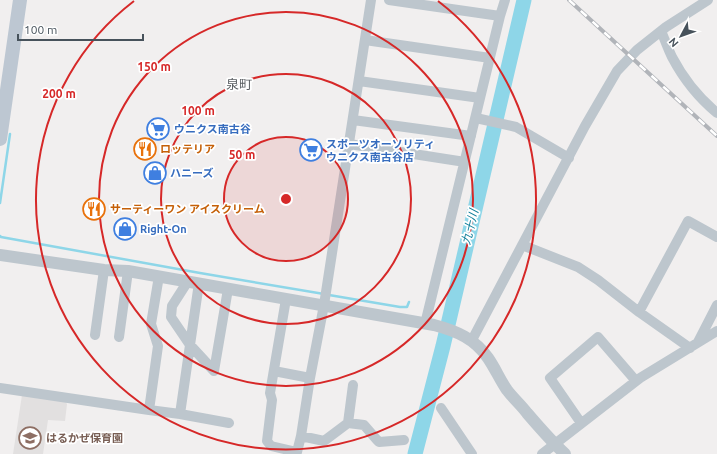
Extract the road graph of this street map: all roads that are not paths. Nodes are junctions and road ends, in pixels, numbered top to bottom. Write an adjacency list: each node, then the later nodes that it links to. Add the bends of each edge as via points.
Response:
1 (20, 0): 17 (main road)
2 (371, 0): 9 (street)
3 (389, 0): 6 (street)
4 (505, 0): 7 (street)
5 (708, 0): 8 (street)
6 (417, 2): 7 (street)
7 (500, 16): 10 (street)
8 (661, 31): 13 (street, via 672,57 685,78 703,102); 19 (street, via 637,50 617,71)
9 (365, 40): 10 (street); 11 (street)
10 (490, 58): 12 (street)
11 (359, 81): 12 (street); 15 (street)
12 (480, 98): 14 (street)
13 (717, 113)
14 (480, 119): 16 (street); 19 (street, via 516,127)
15 (353, 120): 16 (street); 18 (street)
16 (471, 136): 20 (street)
17 (0, 139)
18 (349, 144): 20 (street); 30 (street)
19 (569, 158): 22 (street)
20 (465, 162): 33 (street)
21 (717, 237): 32 (street, via 688,222)
22 (522, 245): 32 (street, via 578,267); 37 (street)
23 (0, 255): 24 (street)
24 (104, 270): 25 (street); 35 (street)
25 (128, 271): 26 (street); 36 (street)
26 (159, 276): 27 (street); 46 (street, via 151,324 158,346)
27 (194, 282): 28 (street); 38 (street); 38 (street, via 172,306 171,317)
28 (228, 289): 29 (street); 38 (street, via 214,371)
29 (286, 299): 30 (street); 40 (street)
30 (324, 305): 33 (street); 41 (street)
31 (717, 305): 39 (street)
32 (640, 312): 39 (street)
33 (430, 324): 37 (street)
34 (717, 331): 39 (street)
35 (95, 335)
36 (119, 337)
37 (472, 340): 53 (street, via 488,358 508,391)
38 (190, 345): 47 (street)
39 (694, 345): 42 (street)
40 (274, 371): 41 (street); 51 (street, via 267,441 271,446 297,452)
41 (310, 378): 51 (street)
42 (636, 381): 50 (street); 50 (street, via 598,337 550,378)
43 (353, 385): 48 (street)
44 (0, 388): 46 (street)
45 (441, 408): 54 (street)
46 (149, 410): 47 (street)
47 (180, 414): 49 (street)
48 (348, 422): 51 (street, via 324,441); 52 (street, via 364,425 379,442)
49 (229, 423)
50 (581, 424): 53 (street)
51 (301, 436)
52 (404, 440)
53 (554, 444): 55 (street); 56 (street)
54 (472, 454)
55 (542, 454)
56 (565, 454)

